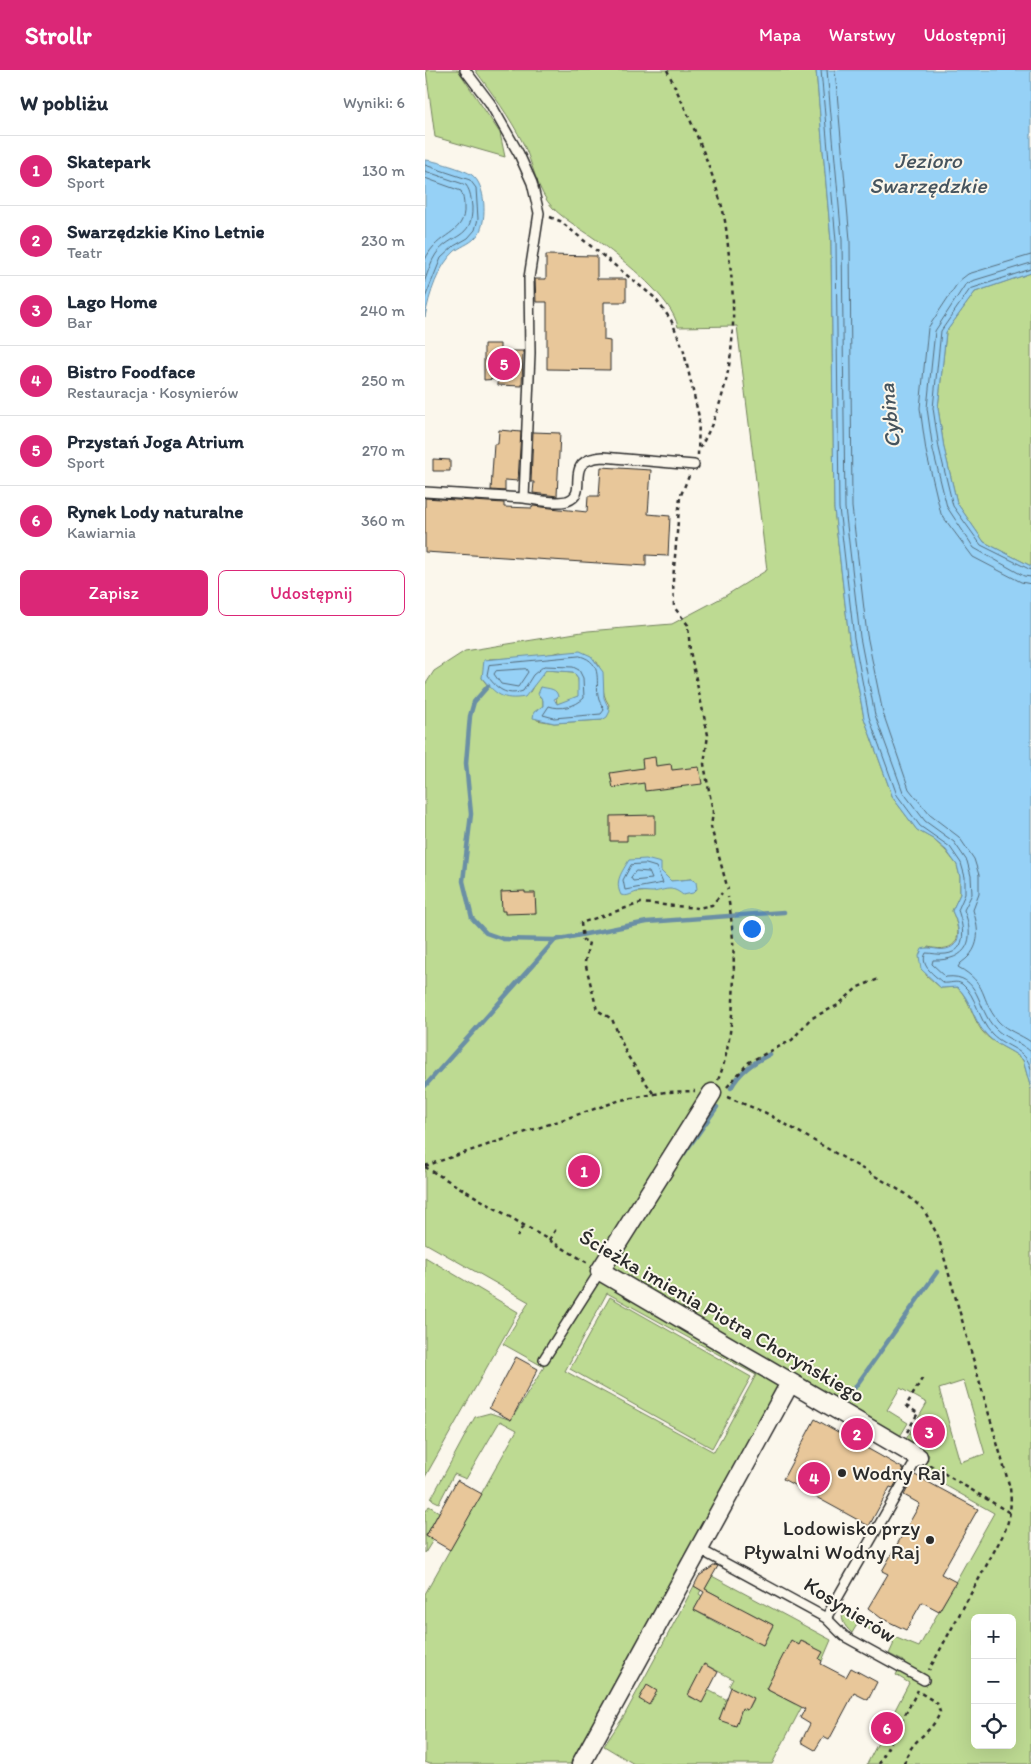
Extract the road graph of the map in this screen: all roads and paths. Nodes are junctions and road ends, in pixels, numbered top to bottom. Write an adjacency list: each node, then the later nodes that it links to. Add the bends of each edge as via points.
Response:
1 (465, 70): 3 (lane, via 490,103 519,154 533,183)
2 (667, 70): 4 (path, via 710,168 721,202 734,292 730,368 715,423)
3 (539, 213): 4 (path, via 560,222 655,298 671,320 683,348 699,417); 7 (lane, via 529,278 530,354)
4 (700, 449): 5 (path)
5 (694, 465): 7 (lane, via 591,458 579,467 577,492 567,501); 8 (path, via 680,497 674,606 688,625 690,652 708,735 704,764 713,812 711,827)
6 (425, 492): 7 (lane)
7 (524, 498)
8 (728, 890)
9 (723, 893): 12 (path, via 712,905 698,908 641,903 581,923 583,940 589,942 585,962 597,1010 612,1019 627,1055)
10 (728, 897): 13 (path, via 732,925 730,1039)
11 (879, 978): 13 (path, via 858,987 838,1005 810,1019 792,1040 749,1062)
12 (653, 1093): 13 (path); 14 (path, via 621,1100)
13 (716, 1094): 19 (street); 25 (path, via 767,1113 906,1194 924,1210 938,1236 951,1280 1010,1488)
14 (425, 1167): 15 (path, Ścieżka imienia Piotra Choryńskiego)
15 (523, 1226): 17 (path); 18 (path, Ścieżka imienia Piotra Choryńskiego)
16 (556, 1229): 18 (path)
17 (517, 1237)
18 (549, 1240): 19 (path, Ścieżka imienia Piotra Choryńskiego)
19 (600, 1270): 20 (lane); 22 (street, Ścieżka imienia Piotra Choryńskiego)
20 (544, 1359)
21 (923, 1377): 23 (path, via 906,1406 918,1413)
22 (790, 1383): 23 (street, Ścieżka imienia Piotra Choryńskiego); 26 (street)
23 (899, 1446): 24 (street, Ścieżka imienia Piotra Choryńskiego)
24 (918, 1457): 25 (path); 27 (lane)
25 (1011, 1513): 28 (path, via 1003,1535)
26 (699, 1549): 27 (lane, Kosynierów); 30 (street)
27 (826, 1618): 28 (lane, Kosynierów, via 844,1636)
28 (924, 1680): 29 (path)
29 (917, 1691): 31 (path); 32 (path, via 937,1702 940,1712 912,1744)
30 (581, 1764)
31 (879, 1764)
32 (904, 1764)

